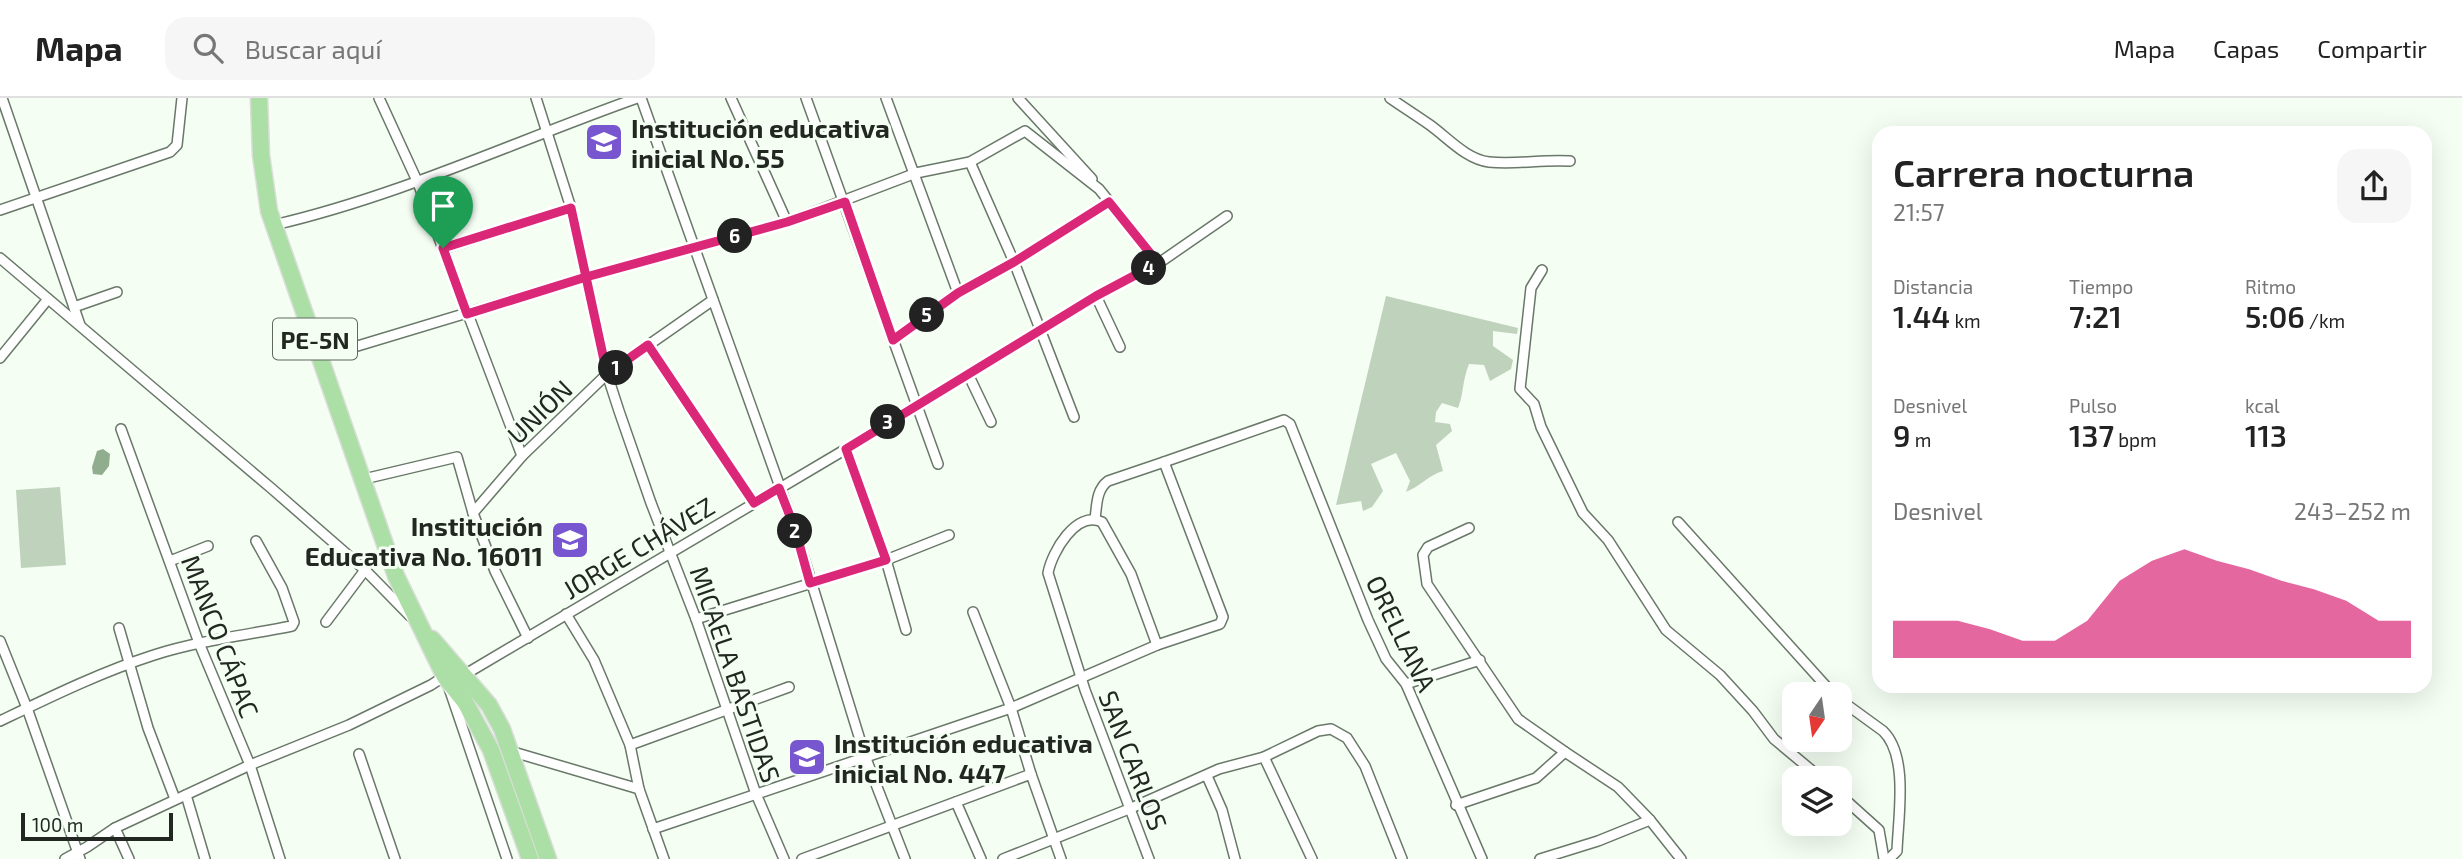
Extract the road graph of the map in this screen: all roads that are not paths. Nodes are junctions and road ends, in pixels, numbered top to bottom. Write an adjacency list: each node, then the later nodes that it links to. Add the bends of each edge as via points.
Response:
1 (2, 98): 18 (street)
2 (182, 98): 18 (street, via 177,145 170,152)
3 (260, 98): 25 (highway, PE-5N, via 263,181)
4 (379, 98): 16 (street)
5 (536, 98): 12 (street, MICAELA BASTIDAS)
6 (639, 98): 12 (street); 26 (street)
7 (731, 98): 24 (street)
8 (806, 98): 19 (street)
9 (886, 98): 15 (street)
10 (1018, 98): 17 (street)
11 (1390, 98): 13 (street, via 1462,150 1486,161)
12 (548, 130): 16 (street); 21 (street, MICAELA BASTIDAS)
13 (1570, 161)
14 (970, 162): 15 (street); 17 (street, via 1025,131); 29 (street)
15 (916, 173): 19 (street); 34 (street)
16 (418, 183): 25 (street); 27 (street)
17 (1099, 189): 20 (street)
18 (36, 199): 22 (street); 38 (street)
19 (845, 202): 24 (street); 42 (street)
20 (1109, 202): 29 (street); 30 (street)
21 (571, 208): 27 (street); 32 (street, MICAELA BASTIDAS)
22 (0, 210)
23 (1227, 216): 30 (street, JORGE CHÁVEZ)
24 (787, 222): 26 (street)
25 (274, 225): 45 (highway, PE-5N)
26 (694, 247): 32 (street); 37 (street)
27 (443, 248): 39 (street)
28 (0, 258): 36 (street)
29 (1014, 262): 34 (street); 41 (street)
30 (1158, 263): 35 (street, JORGE CHÁVEZ)
31 (1542, 270): 102 (street, via 1531,289 1520,389 1534,404 1583,513 1608,540 1666,630 1720,675 1774,739)
32 (586, 277): 39 (street); 47 (street, MICAELA BASTIDAS)
33 (117, 292): 38 (street)
34 (958, 293): 42 (street)
35 (1096, 296): 41 (street, JORGE CHÁVEZ); 44 (street)
36 (48, 299): 40 (street); 46 (street)
37 (713, 300): 43 (street, UNIÓN); 58 (street)
38 (74, 307): 40 (street)
39 (467, 314): 45 (street); 54 (street)
40 (80, 327): 70 (street)
41 (1041, 330): 48 (street, JORGE CHÁVEZ); 50 (street)
42 (893, 340): 49 (street)
43 (648, 345): 47 (street, UNIÓN); 59 (street)
44 (1120, 347)
45 (321, 357): 57 (highway, PE-5N)
46 (0, 358)
47 (607, 374): 54 (street, UNIÓN); 67 (street, MICAELA BASTIDAS)
48 (968, 374): 49 (street, JORGE CHÁVEZ); 51 (street)
49 (916, 404): 53 (street, JORGE CHÁVEZ); 56 (street)
50 (1074, 416)
51 (991, 422)
52 (121, 429): 69 (street, MANCO CÁPAC)
53 (846, 449): 58 (street, JORGE CHÁVEZ); 68 (street)
54 (522, 456): 60 (street, UNIÓN)
55 (1164, 462): 61 (street, via 1102,485); 82 (street, via 1223,617 1220,624); 88 (street, ORELLANA, via 1284,420 1290,424 1368,620 1386,659)
56 (938, 464)
57 (364, 479): 60 (street, via 457,457); 76 (highway, PE-5N, via 396,576)
58 (779, 488): 59 (street, JORGE CHÁVEZ); 71 (street)
59 (754, 503): 67 (street, JORGE CHÁVEZ)
60 (473, 513): 79 (street)
61 (1096, 519): 82 (street, via 1131,574); 86 (street, SAN CARLOS, via 1087,520 1062,539 1048,573)
62 (1678, 522): 87 (street)
63 (1469, 528): 83 (street, via 1428,547 1423,555 1427,584)
64 (949, 536): 68 (street)
65 (256, 541): 81 (street, via 282,588 292,626)
66 (208, 546): 69 (street)
67 (671, 553): 73 (street, JORGE CHÁVEZ); 74 (street, MICAELA BASTIDAS)
68 (886, 560): 71 (street); 78 (street)
69 (170, 561): 81 (street, MANCO CÁPAC)
70 (365, 570): 75 (street); 76 (street)
71 (810, 583): 74 (street); 99 (street)
72 (974, 612): 90 (street)
73 (566, 614): 79 (street, JORGE CHÁVEZ); 95 (street, via 594,660)
74 (696, 619): 93 (street, MICAELA BASTIDAS)
75 (326, 622)
76 (418, 625): 85 (highway, PE-5N)
77 (119, 628): 84 (street)
78 (906, 630)
79 (528, 638): 85 (street, JORGE CHÁVEZ)
80 (0, 641): 92 (street)
81 (199, 643): 84 (street); 101 (street, MANCO CÁPAC)
82 (1157, 645): 86 (street)
83 (1480, 660): 88 (street); 97 (street, via 1517,719)
84 (129, 664): 92 (street); 108 (street)
85 (455, 673): 96 (highway, PE-5N, via 489,705); 101 (street, JORGE CHÁVEZ); 124 (street); 125 (highway, PE-5N, via 464,702 491,750)
86 (1082, 676): 90 (street); 112 (street, SAN CARLOS)
87 (1822, 682)
88 (1406, 684): 110 (street, ORELLANA)
89 (789, 687): 93 (street)
90 (1011, 708): 99 (street); 103 (street)
91 (1852, 708): 141 (street, via 1889,737 1896,754 1900,793 1896,851)
92 (27, 709): 94 (street); 118 (street)
93 (728, 710): 95 (street); 106 (street, MICAELA BASTIDAS)
94 (0, 722)
95 (630, 745): 105 (street)
96 (510, 751): 105 (street); 126 (highway, PE-5N)
97 (1566, 752): 110 (street, via 1536,778); 113 (street, via 1618,788)
98 (359, 754): 123 (street)
99 (865, 756): 106 (street); 114 (street)
100 (1264, 757): 104 (street); 136 (street); 137 (street, via 1318,731 1331,729 1347,738 1366,766)
101 (250, 765): 107 (street, JORGE CHÁVEZ); 122 (street, MANCO CÁPAC)
102 (1806, 766)
103 (1031, 774): 109 (street); 117 (street)
104 (1207, 776): 112 (street); 135 (street)
105 (639, 789): 116 (street)
106 (756, 794): 116 (street); 128 (street, MICAELA BASTIDAS)
107 (186, 795): 108 (street, JORGE CHÁVEZ); 121 (street)
108 (175, 799): 115 (street, JORGE CHÁVEZ)
109 (956, 802): 114 (street); 131 (street)
110 (1457, 805): 138 (street, ORELLANA)
111 (1852, 806): 141 (street, via 1879,830)
112 (1129, 809): 117 (street); 134 (street, SAN CARLOS)
113 (1650, 820): 139 (street); 140 (street)
114 (892, 825): 129 (street); 130 (street)
115 (115, 828): 118 (street, JORGE CHÁVEZ); 120 (street)
116 (653, 829): 127 (street)
117 (1053, 838): 132 (street); 133 (street)
118 (78, 856): 119 (street, JORGE CHÁVEZ)
119 (65, 859)
120 (129, 859)
121 (205, 859)
122 (280, 859)
123 (395, 859)
124 (507, 859)
125 (530, 859)
126 (548, 859)
127 (664, 859)
128 (784, 859)
129 (802, 859)
130 (905, 859)
131 (981, 859)
132 (1003, 859)
133 (1061, 859)
134 (1149, 859)
135 (1235, 859)
136 (1312, 859)
137 (1402, 859)
138 (1482, 859)
139 (1540, 859)
140 (1681, 859)
141 (1887, 859)

